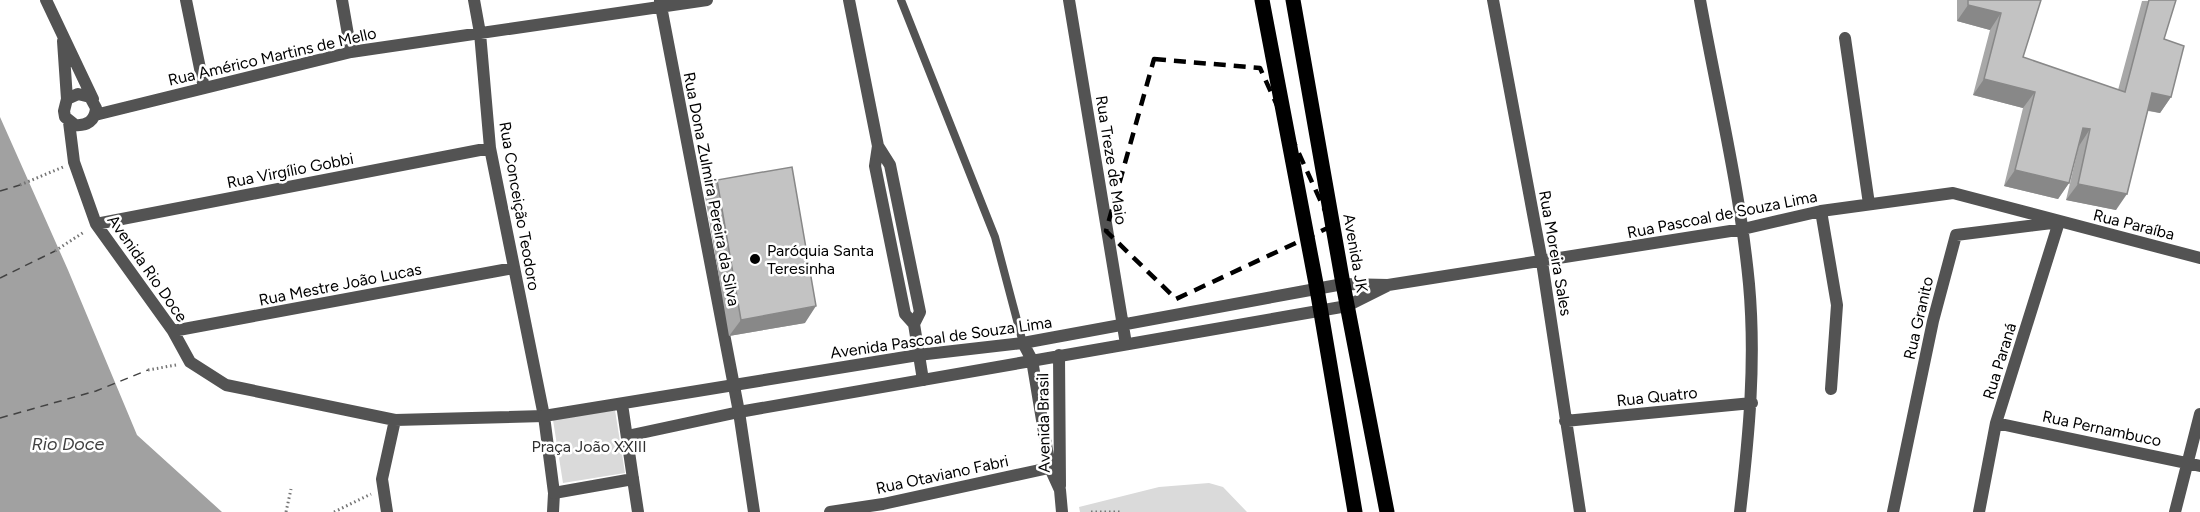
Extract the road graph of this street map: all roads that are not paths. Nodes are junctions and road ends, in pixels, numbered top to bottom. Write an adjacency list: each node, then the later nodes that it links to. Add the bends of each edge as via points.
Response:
1 (46, 0): 16 (street, Avenida Rio Doce)
2 (186, 0): 18 (street)
3 (342, 0): 17 (street)
4 (474, 0): 14 (street, Rua Conceição Teodoro)
5 (707, 0): 13 (street, Rua Américo Martins de Mello)
6 (849, 0): 40 (street, via 878,146 890,165 920,312 914,324)
7 (901, 0): 38 (lane, via 995,237)
8 (1069, 0): 36 (street, Rua Treze de Maio)
9 (1262, 0): 33 (main road)
10 (1293, 0): 31 (main road, Avenida JK)
11 (1493, 0): 29 (street, Rua Moreira Sales)
12 (1700, 0): 27 (street)
13 (660, 4): 14 (street, Rua Américo Martins de Mello); 44 (street, Rua Dona Zulmira Pereira da Silva)
14 (480, 33): 17 (street, Rua Américo Martins de Mello); 22 (street, Rua Conceição Teodoro)
15 (1845, 38): 23 (street)
16 (63, 41): 19 (street, Avenida Rio Doce); 20 (street, Avenida Rio Doce)
17 (351, 52): 18 (street, Rua Américo Martins de Mello)
18 (204, 88): 20 (street, Rua Américo Martins de Mello)
19 (67, 99): 20 (street, via 85,94); 21 (street, Avenida Rio Doce, via 64,111)
20 (95, 108): 21 (street, via 87,124)
21 (69, 122): 26 (street, Avenida Rio Doce, via 74,162)
22 (490, 148): 26 (street, Rua Virgílio Gobbi); 30 (street, Rua Conceição Teodoro)
23 (1869, 204): 24 (street, Rua Pascoal de Souza Lima); 25 (street, Rua Pascoal de Souza Lima, via 1953,193)
24 (1821, 211): 27 (street, Rua Pascoal de Souza Lima); 45 (street, via 1838,304)
25 (2059, 222): 28 (street, Rua Paraíba); 53 (street, Rua Paraná); 71 (street, Rua Granito, via 1956,235)
26 (96, 224): 37 (street, Avenida Rio Doce)
27 (1743, 229): 29 (street, Rua Pascoal de Souza Lima); 46 (street)
28 (2200, 258)
29 (1542, 262): 32 (street, Rua Pascoal de Souza Lima); 52 (street, Rua Moreira Sales)
30 (513, 268): 37 (street, Rua Mestre João Lucas); 50 (street, Rua Conceição Teodoro)
31 (1343, 284): 32 (street, Rua Pascoal de Souza Lima); 33 (street, Avenida Pascoal de Souza Lima); 34 (main road, Avenida JK)
32 (1388, 285): 34 (street, Rua Pascoal de Souza Lima)
33 (1317, 289): 35 (main road); 36 (street, Avenida Pascoal de Souza Lima)
34 (1347, 306): 35 (street); 68 (main road, Avenida JK)
35 (1321, 311): 39 (street); 67 (main road)
36 (1122, 326): 38 (street, Avenida Pascoal de Souza Lima); 39 (street, Rua Treze de Maio)
37 (173, 332): 51 (street, Avenida Rio Doce, via 190,362 226,385)
38 (1023, 343): 40 (street, Avenida Pascoal de Souza Lima); 42 (street)
39 (1126, 344): 41 (street)
40 (918, 355): 43 (street); 44 (street, Avenida Pascoal de Souza Lima)
41 (1059, 355): 42 (street); 57 (street, Avenida Brasil)
42 (1032, 360): 43 (street); 57 (street)
43 (923, 380): 48 (street)
44 (732, 385): 47 (street, Avenida Pascoal de Souza Lima); 48 (street, Rua Dona Zulmira Pereira da Silva)
45 (1831, 389)
46 (1752, 403): 52 (street, Rua Quatro); 70 (street)
47 (622, 404): 50 (street, Avenida Pascoal de Souza Lima); 54 (street)
48 (739, 412): 54 (street); 64 (street, Rua Dona Zulmira Pereira da Silva)
49 (2200, 414): 55 (street)
50 (544, 416): 51 (street); 59 (street)
51 (395, 420): 61 (street, via 382,479)
52 (1565, 422): 69 (street, Rua Moreira Sales)
53 (1996, 423): 55 (street, Rua Pernambuco); 72 (street, Rua Paraná)
54 (627, 436): 58 (street)
55 (2186, 462): 56 (street, Rua Pernambuco); 73 (street)
56 (2200, 466)
57 (1055, 467): 60 (street, Rua Otaviano Fabri); 66 (street)
58 (633, 479): 59 (street); 63 (street)
59 (555, 493): 62 (street)
60 (883, 508): 65 (street, Rua Otaviano Fabri)
61 (387, 512)
62 (553, 512)
63 (638, 512)
64 (754, 512)
65 (830, 512)
66 (1062, 512)
67 (1355, 512)
68 (1387, 512)
69 (1580, 512)
70 (1740, 512)
71 (1893, 512)
72 (1979, 512)
73 (2175, 512)

